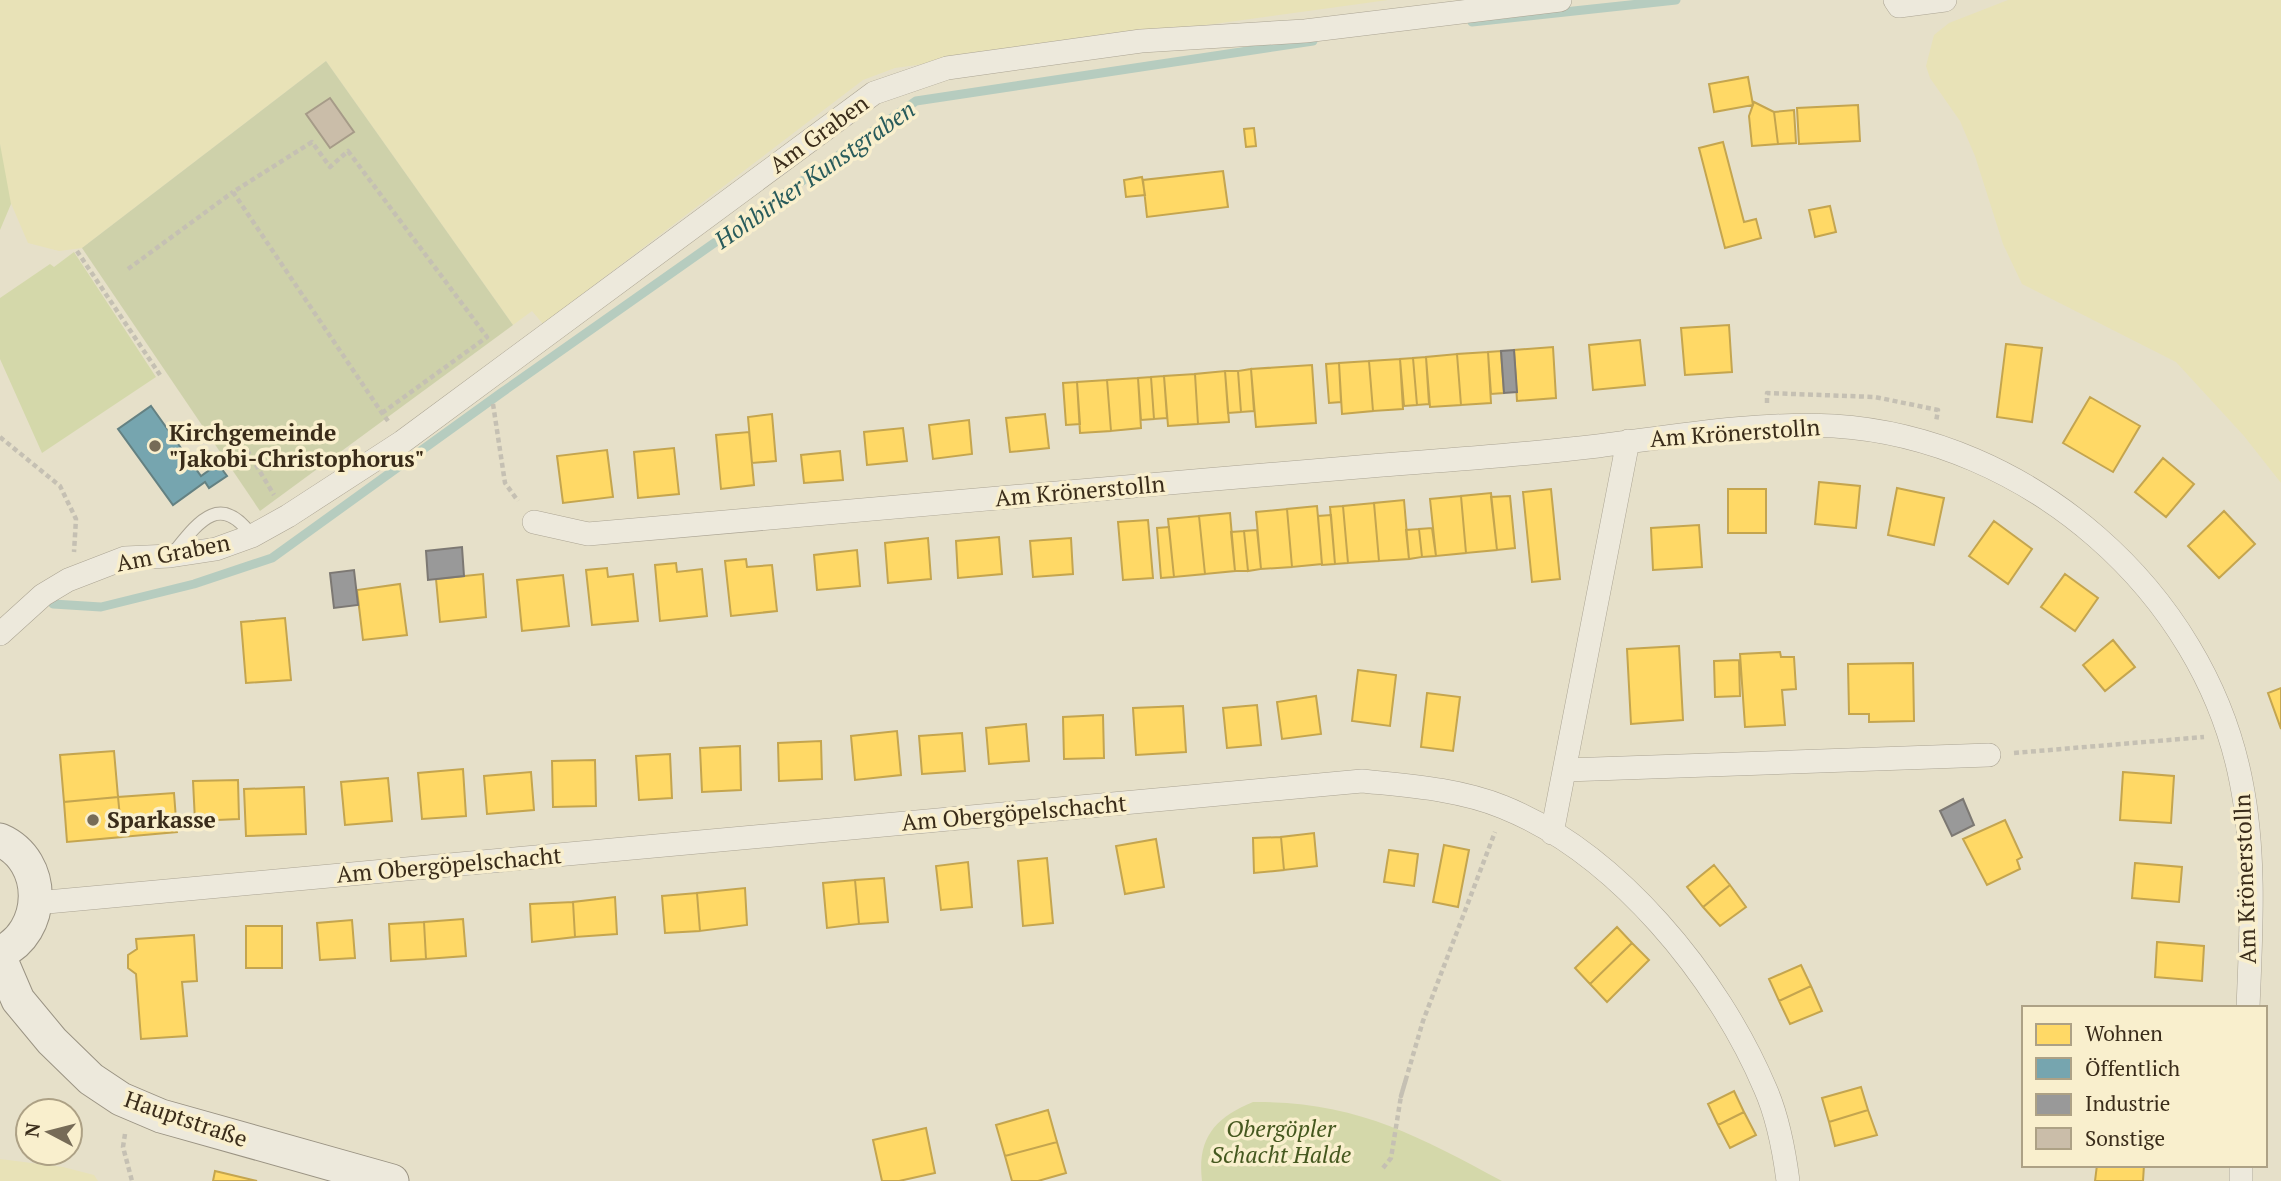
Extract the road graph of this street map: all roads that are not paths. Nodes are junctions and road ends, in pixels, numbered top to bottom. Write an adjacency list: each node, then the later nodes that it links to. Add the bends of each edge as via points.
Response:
1 (1560, 0): 6 (street, Am Graben, via 1305,31 1141,41 947,68 874,93 402,442)
2 (1895, 0): 3 (street, via 1899,6)
3 (1945, 0)
4 (1628, 441): 5 (street, Am Krönerstolln, via 588,534); 10 (street, Am Krönerstolln); 15 (street, Am Krönerstolln, via 1765,426 1840,426 1932,443 2042,494 2105,543 2177,623 2215,691 2229,735 2247,820)
5 (534, 522)
6 (252, 536): 7 (street, Am Graben, via 216,549); 7 (lane, via 230,513 219,513 195,527)
7 (170, 556): 8 (street, Am Graben, via 125,558 68,580 43,595)
8 (0, 634)
9 (1989, 755): 10 (street)
10 (1566, 769): 11 (street, Am Krönerstolln)
11 (1552, 833): 13 (street, Am Obergöpelschacht, via 1466,794 1362,781); 17 (street, Am Obergöpelschacht, via 1596,864 1673,937 1741,1040 1766,1090)
12 (0, 841): 13 (street, via 28,866)
13 (36, 903): 14 (street, via 22,936)
14 (0, 956): 16 (street, Hauptstraße, via 18,999 52,1041 91,1079 132,1103 162,1116)
15 (2248, 1006)
16 (392, 1181)
17 (1788, 1181)

